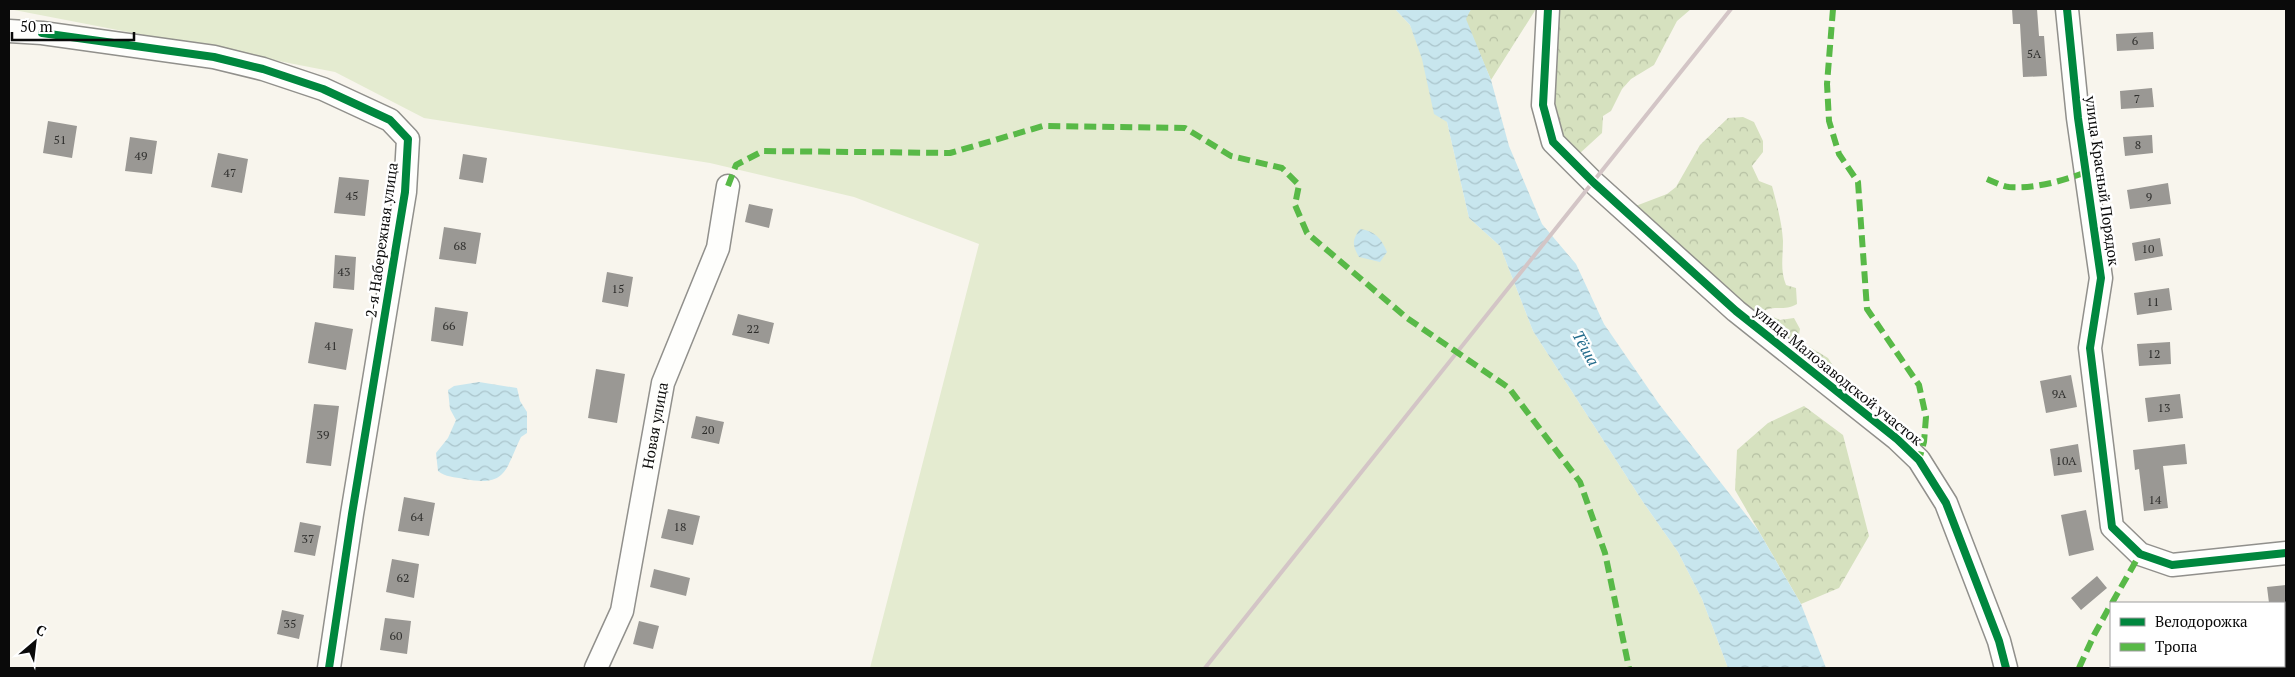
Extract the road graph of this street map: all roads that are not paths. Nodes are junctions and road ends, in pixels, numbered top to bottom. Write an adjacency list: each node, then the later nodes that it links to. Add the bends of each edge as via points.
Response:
1 (1548, 9): 8 (street, улица Малозаводской участок, via 1543,104 1553,142 1736,312 1919,460 1946,503 1999,641)
2 (2068, 9): 5 (street, улица Красный Порядок, via 2078,118 2101,278 2090,348 2112,527 2140,554 2172,565)
3 (9, 31): 6 (street, 2-я Набережная улица, via 42,32 214,57 263,69 323,89 390,120 408,139 406,192)
4 (728, 186): 7 (street, Новая улица, via 718,248 663,383 622,611)
5 (2286, 553)
6 (329, 668)
7 (596, 668)
8 (2006, 668)

